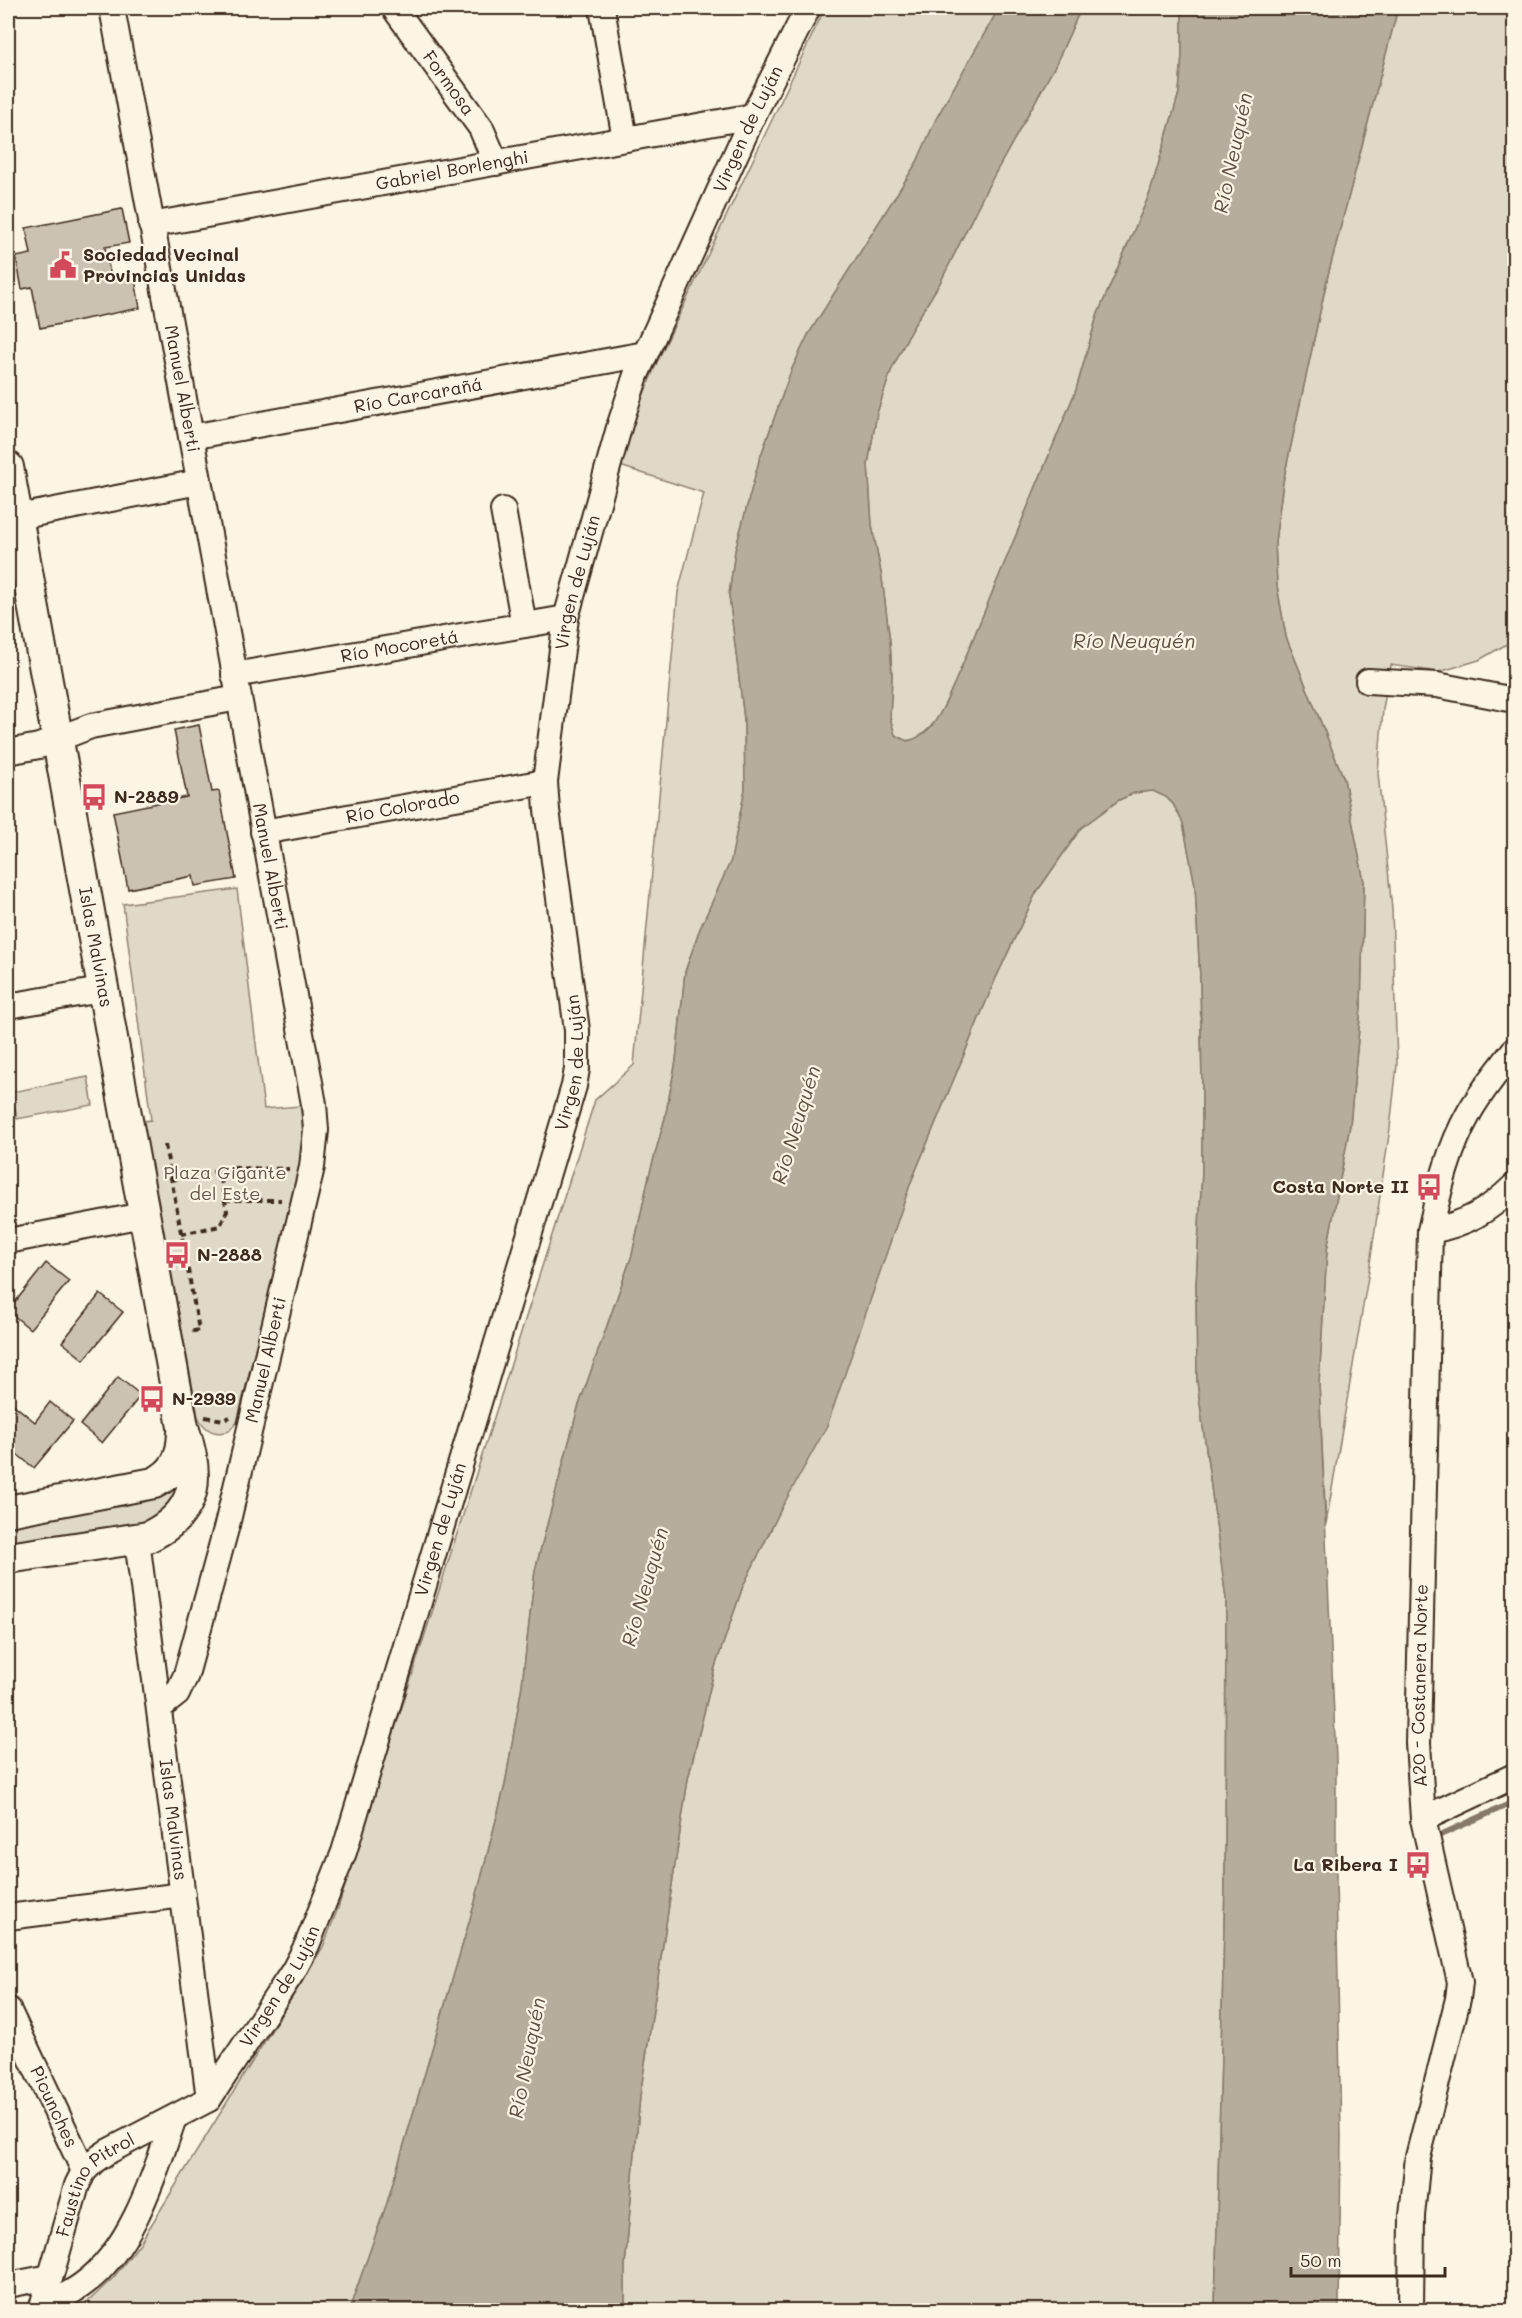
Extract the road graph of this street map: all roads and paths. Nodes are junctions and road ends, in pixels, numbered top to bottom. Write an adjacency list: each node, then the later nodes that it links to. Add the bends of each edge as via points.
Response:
1 (112, 8): 8 (street, Manuel Alberti)
2 (394, 8): 7 (street, Formosa, via 481,128)
3 (602, 8): 6 (street)
4 (808, 8): 5 (street, Virgen de Luján)
5 (753, 116): 6 (street, Gabriel Borlenghi); 9 (street, Virgen de Luján)
6 (625, 139): 7 (street, Gabriel Borlenghi)
7 (496, 163): 8 (street, Gabriel Borlenghi)
8 (152, 225): 10 (street, Manuel Alberti)
9 (645, 354): 10 (street, Río Carcarañá); 15 (street, Virgen de Luján, via 620,424)
10 (190, 437): 12 (street, Manuel Alberti)
11 (8, 467): 14 (main road, Islas Malvinas)
12 (199, 482): 14 (street); 18 (street, Manuel Alberti)
13 (503, 510): 16 (street)
14 (12, 518): 20 (main road, Islas Malvinas)
15 (566, 618): 16 (street, Río Mocoretá); 22 (street, Virgen de Luján)
16 (524, 625): 18 (street, Río Mocoretá)
17 (1368, 681): 19 (street, via 1437,685)
18 (236, 686): 20 (street, Río Mocoretá); 23 (street, Manuel Alberti)
19 (1515, 700)
20 (57, 739): 21 (street, Río Mocoretá); 24 (main road, Islas Malvinas)
21 (8, 752)
22 (545, 782): 23 (street, Río Colorado); 50 (street, Virgen de Luján, via 577,1030 574,1086 337,1872 294,1970)
23 (263, 832): 44 (street, Manuel Alberti, via 314,1104 315,1149 227,1525 189,1664 177,1694)
24 (101, 990): 25 (street); 34 (main road, Islas Malvinas)
25 (8, 1006)
26 (1515, 1050): 35 (street, A20 - Costanera Norte, via 1465,1122 1442,1182)
27 (165, 1145): 30 (path)
28 (293, 1169): 29 (path)
29 (219, 1171): 30 (path); 32 (path)
30 (171, 1180): 36 (path)
31 (1515, 1186): 35 (street, via 1479,1215)
32 (225, 1200): 33 (path); 36 (path, via 227,1211 220,1226)
33 (285, 1200)
34 (143, 1215): 37 (street); 40 (main road, Islas Malvinas)
35 (1430, 1232): 46 (street, A20 - Costanera Norte, via 1418,1743)
36 (181, 1234): 38 (path, via 199,1330)
37 (8, 1241)
38 (187, 1332)
39 (224, 1420): 40 (path)
40 (193, 1422): 41 (main road, via 174,1470 160,1480 128,1490); 42 (main road, via 192,1494 170,1523)
41 (8, 1511)
42 (137, 1540): 43 (main road); 44 (street, Islas Malvinas)
43 (8, 1558)
44 (159, 1708): 47 (street, Islas Malvinas)
45 (1515, 1776): 46 (street)
46 (1423, 1819): 56 (street, A20 - Costanera Norte, via 1460,1982 1418,2157 1412,2216)
47 (183, 1894): 48 (street); 50 (street, Islas Malvinas)
48 (8, 1917)
49 (8, 2009): 52 (street, Picunches)
50 (209, 2099): 51 (street, Faustino Pitrol)
51 (174, 2118): 52 (street, Faustino Pitrol, via 107,2152); 55 (street, via 131,2226 103,2267 82,2285)
52 (84, 2171): 53 (street, Faustino Pitrol, via 71,2199)
53 (50, 2277): 54 (street); 55 (street)
54 (8, 2285)
55 (41, 2309)
56 (1411, 2310)

